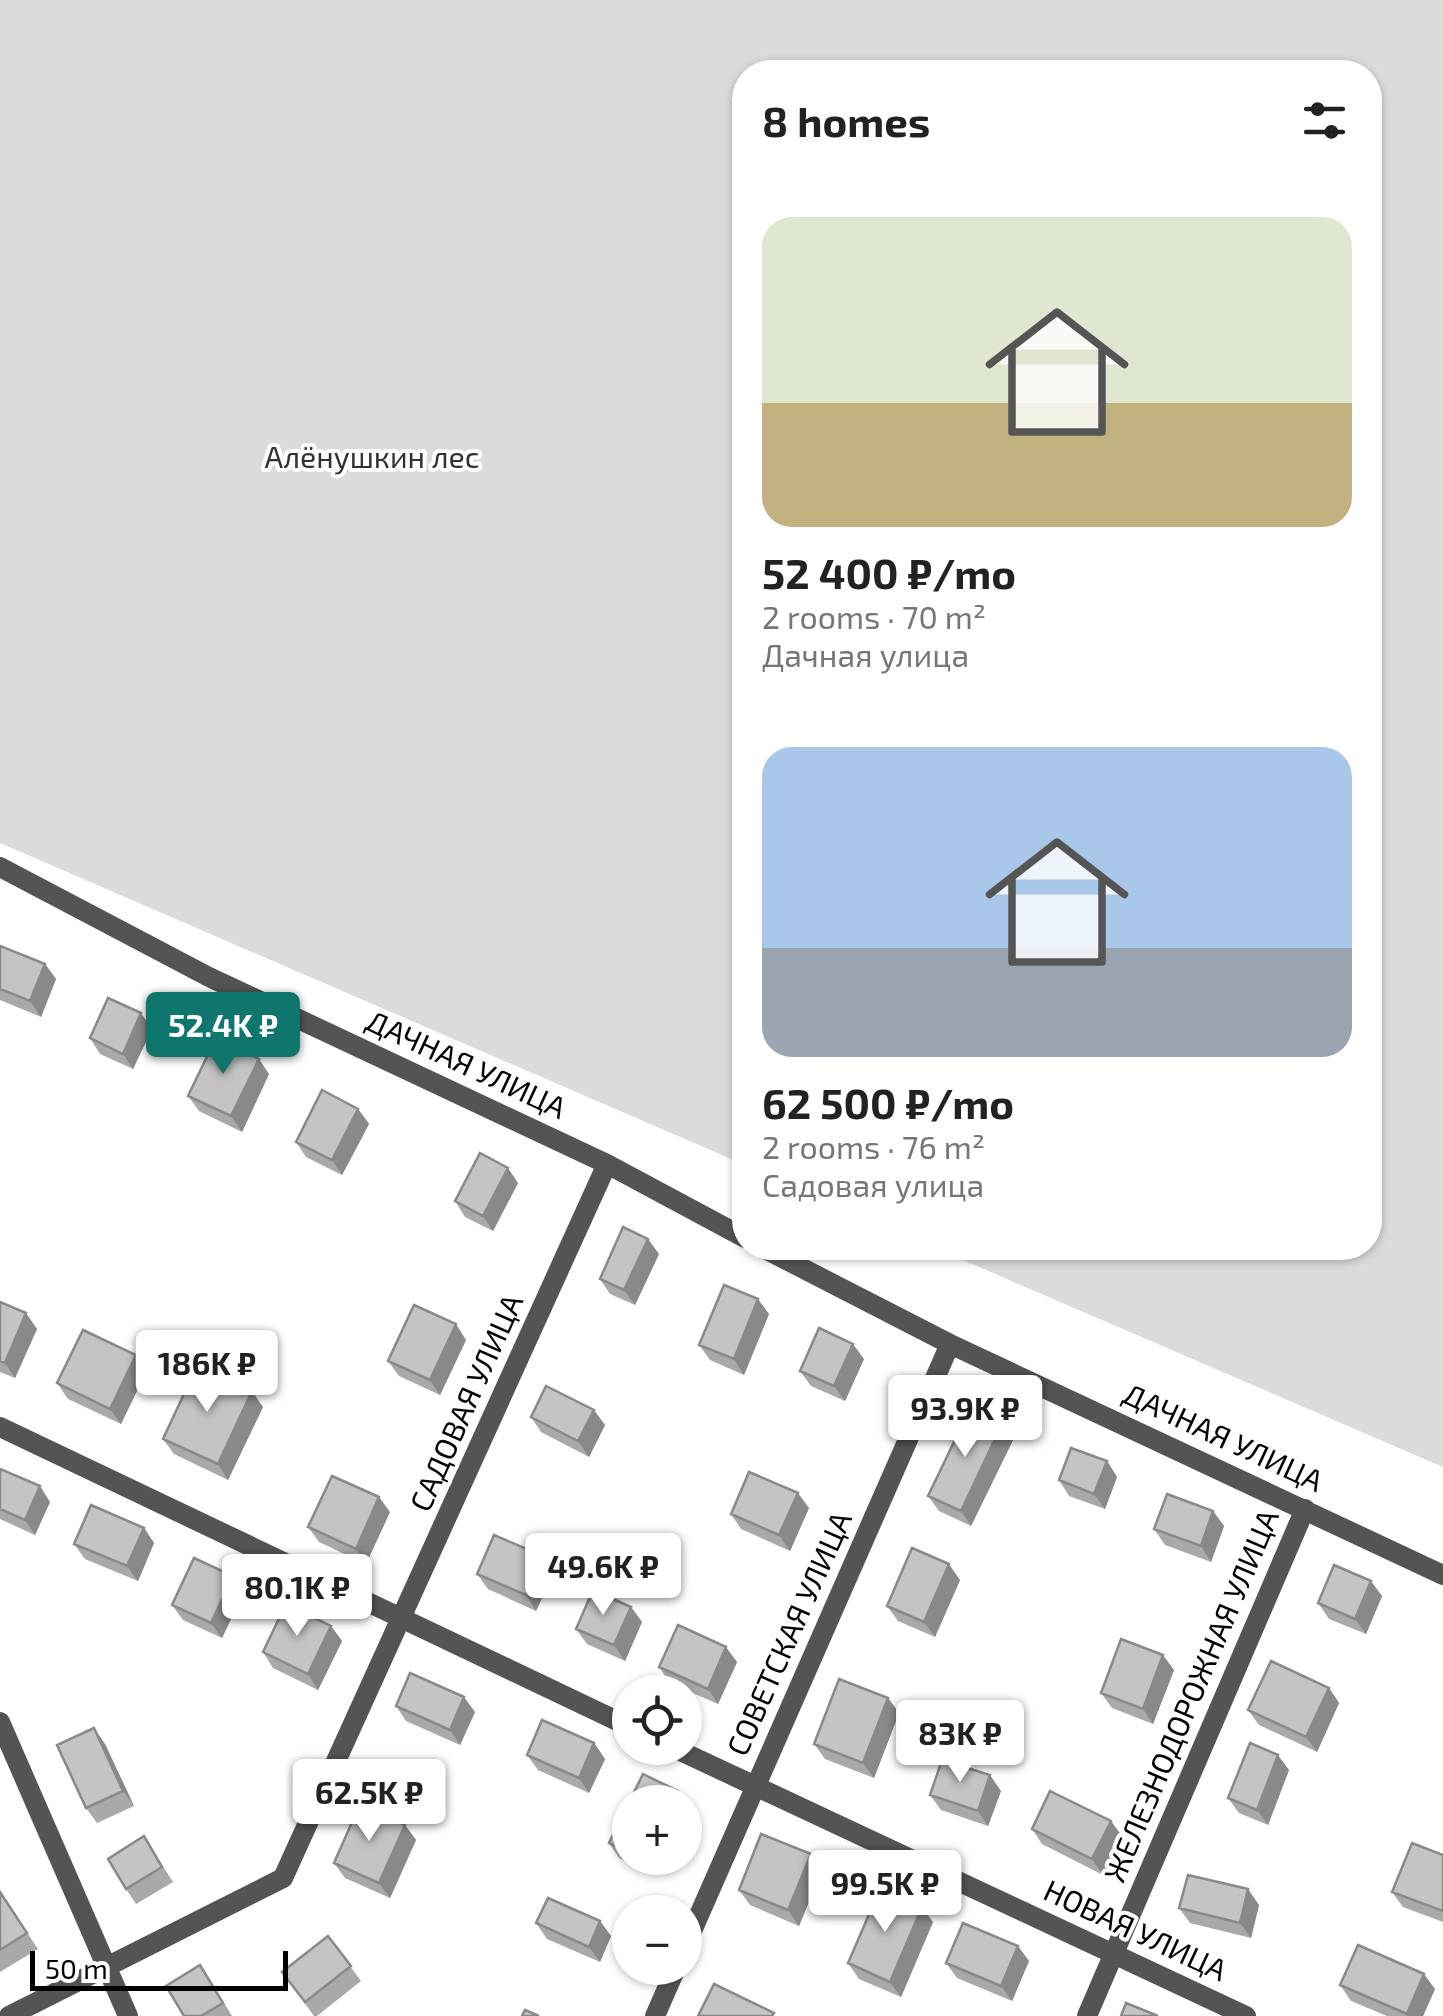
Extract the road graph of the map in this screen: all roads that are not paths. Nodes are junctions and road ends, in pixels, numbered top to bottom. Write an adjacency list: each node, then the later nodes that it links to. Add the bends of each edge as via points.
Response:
1 (0, 867): 2 (street, ДАЧНАЯ УЛИЦА, via 209,978)
2 (607, 1164): 3 (street, ДАЧНАЯ УЛИЦА); 9 (street, САДОВАЯ УЛИЦА)
3 (732, 1231)
4 (786, 1260): 5 (street, ДАЧНАЯ УЛИЦА)
5 (950, 1344): 7 (street, ДАЧНАЯ УЛИЦА); 13 (street, СОВЕТСКАЯ УЛИЦА)
6 (0, 1427): 9 (street)
7 (1304, 1509): 8 (street, ДАЧНАЯ УЛИЦА); 15 (street, ЖЕЛЕЗНОДОРОЖНАЯ УЛИЦА)
8 (1443, 1574)
9 (403, 1619): 10 (street); 16 (street, САДОВАЯ УЛИЦА, via 283,1878)
10 (612, 1718)
11 (0, 1722): 16 (street)
12 (702, 1761): 13 (street, НОВАЯ УЛИЦА)
13 (756, 1787): 14 (street, СОВЕТСКАЯ УЛИЦА); 15 (street, НОВАЯ УЛИЦА)
14 (702, 1909)
15 (1114, 1954): 21 (street, ЖЕЛЕЗНОДОРОЖНАЯ УЛИЦА); 22 (street, НОВАЯ УЛИЦА)
16 (108, 1968): 18 (street, САДОВАЯ УЛИЦА); 19 (street)
17 (669, 1985): 20 (street)
18 (9, 2016)
19 (128, 2016)
20 (655, 2016)
21 (1087, 2016)
22 (1246, 2016)

